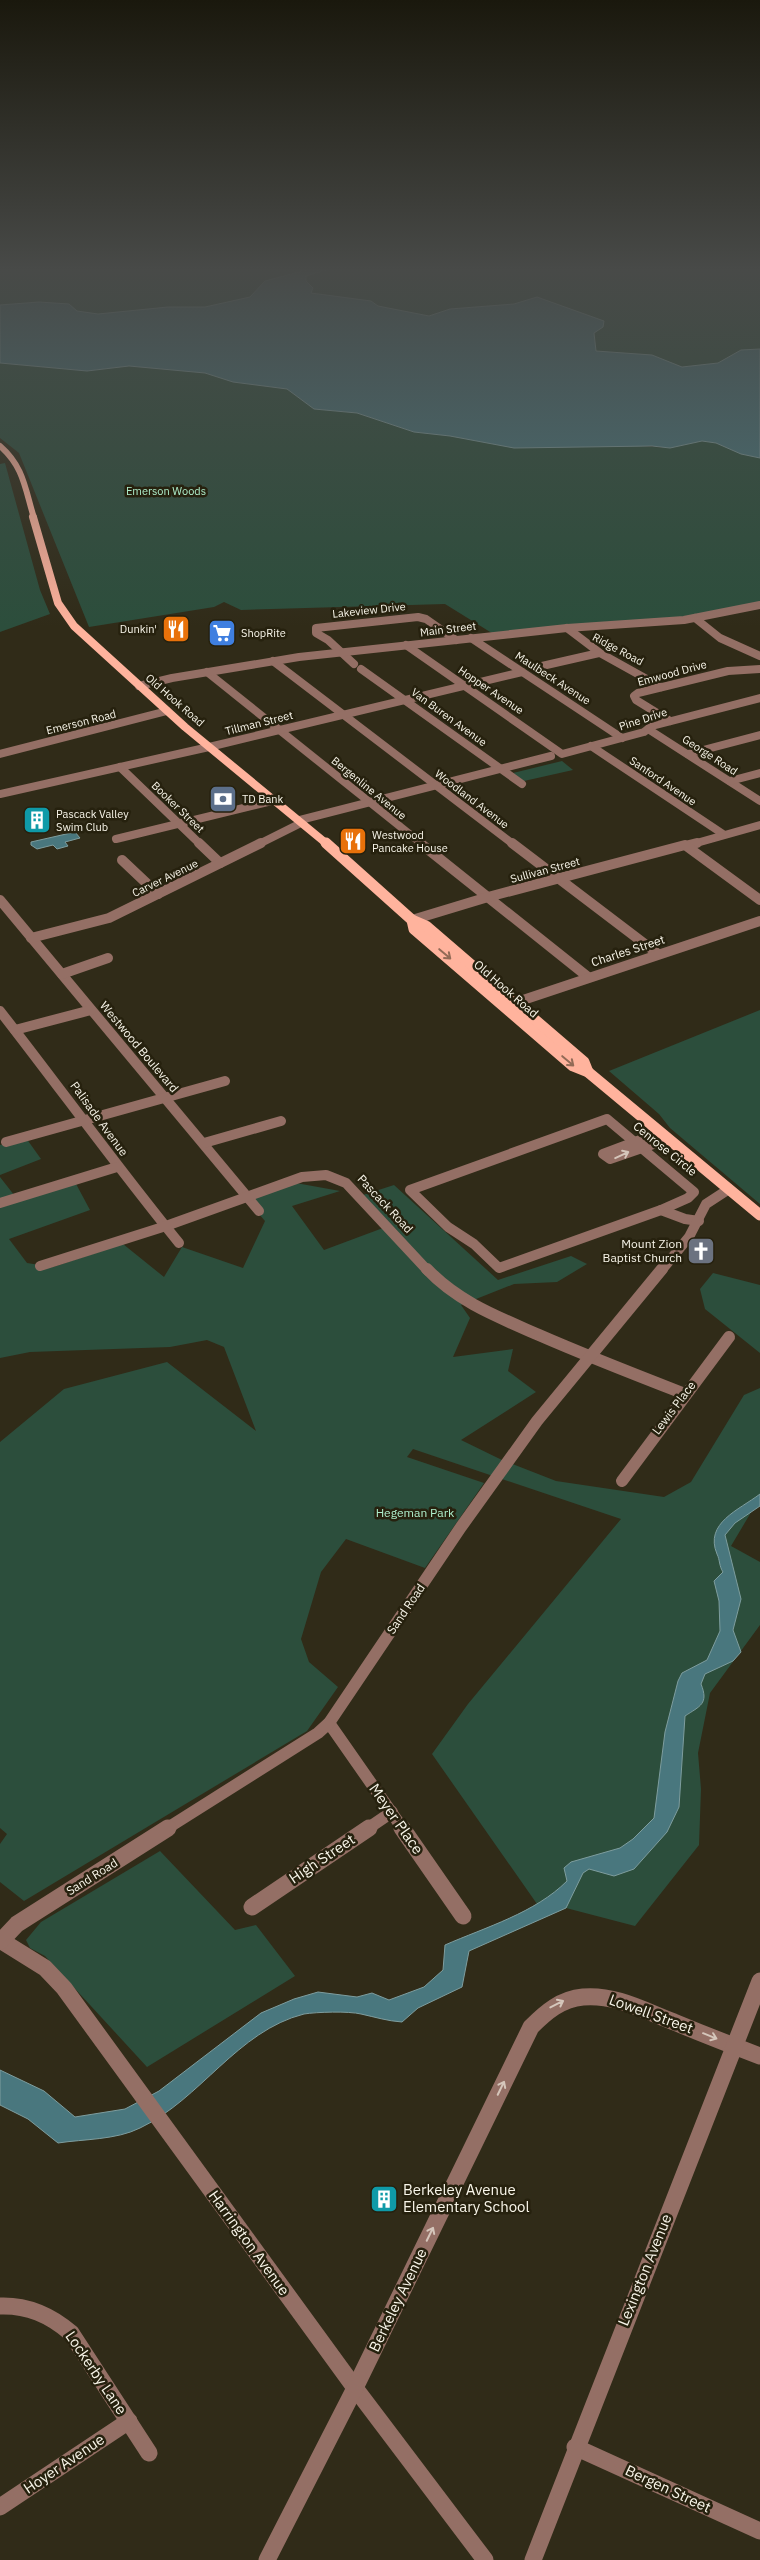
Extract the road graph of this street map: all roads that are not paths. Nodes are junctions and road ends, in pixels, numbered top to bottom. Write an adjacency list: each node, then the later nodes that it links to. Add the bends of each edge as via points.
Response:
1 (0, 446): 19 (main road, Old Hook Road, via 19,467 62,612)
2 (760, 605): 3 (street, Main Street)
3 (695, 618): 4 (street, Main Street); 10 (street, via 720,638)
4 (567, 628): 5 (street, Main Street); 9 (street, Ridge Road)
5 (471, 638): 6 (street, Main Street); 17 (street, Maulbeck Avenue)
6 (456, 640): 7 (street, Main Street); 8 (street, Lakeview Drive, via 418,617 316,628 316,633)
7 (406, 645): 8 (street, Main Street); 18 (street, Hopper Avenue)
8 (341, 653): 11 (street, Main Street); 12 (street)
9 (599, 653): 13 (street); 20 (street, Ridge Road)
10 (760, 656)
11 (273, 661): 16 (street, Main Street); 24 (street, Woodland Avenue)
12 (354, 664)
13 (542, 666)
14 (362, 669): 22 (street, Van Buren Avenue)
15 (760, 669): 20 (street, Emwood Drive, via 728,671)
16 (207, 672): 19 (street, Main Street); 27 (street, Bergenline Avenue)
17 (522, 672): 18 (street, Tillman Street); 29 (street, Maulbeck Avenue)
18 (464, 685): 22 (street, Tillman Street); 34 (street, Hopper Avenue)
19 (139, 686): 23 (main road, Old Hook Road)
20 (660, 687): 25 (street, Emwood Drive, via 638,693 634,698)
21 (760, 698): 25 (street, Pine Drive)
22 (405, 699): 24 (street, Tillman Street); 38 (street, Van Buren Avenue)
23 (167, 711): 32 (main road, Old Hook Road); 33 (street, Emerson Road)
24 (342, 714): 27 (street, Tillman Street); 42 (street, Woodland Avenue)
25 (670, 721): 26 (street, Pine Drive)
26 (648, 729): 29 (street, Pine Drive); 35 (street, George Road)
27 (279, 730): 32 (street, Tillman Street); 46 (street, Bergenline Avenue)
28 (760, 735): 35 (street)
29 (622, 738): 31 (street, Pine Drive)
30 (0, 745): 33 (street)
31 (591, 746): 34 (street, Pine Drive); 51 (street, Sanford Avenue)
32 (209, 747): 37 (street, Tillman Street); 44 (main road, Old Hook Road)
33 (4, 753)
34 (562, 754)
35 (688, 754): 40 (street, George Road)
36 (551, 756): 38 (street, Carver Avenue)
37 (120, 767): 43 (street, Tillman Street); 48 (street, Booker Street)
38 (502, 769): 41 (street, Van Buren Avenue); 42 (street, Carver Avenue)
39 (760, 773): 40 (street)
40 (730, 782): 45 (street, George Road)
41 (522, 784)
42 (436, 786): 46 (street, Carver Avenue); 57 (street, Woodland Avenue)
43 (0, 794)
44 (276, 800): 47 (main road, Old Hook Road); 48 (street)
45 (760, 801)
46 (370, 802): 47 (street, Carver Avenue); 59 (street, Bergenline Avenue)
47 (302, 821): 56 (street, Carver Avenue); 62 (main road, Old Hook Road)
48 (180, 824): 53 (street); 56 (street, Booker Street)
49 (760, 825): 50 (street, Sullivan Street)
50 (750, 828): 51 (street, Sullivan Street); 52 (street)
51 (724, 834): 54 (street, Sullivan Street)
52 (760, 834)
53 (116, 839)
54 (687, 845): 57 (street, Sullivan Street); 61 (street)
55 (122, 860): 58 (street)
56 (220, 863): 58 (street, Carver Avenue)
57 (558, 878): 59 (street, Sullivan Street); 65 (street, Woodland Avenue)
58 (158, 894): 64 (street, Carver Avenue, via 109,918)
59 (488, 897): 62 (street, Sullivan Street); 68 (street, Bergenline Avenue)
60 (0, 900): 64 (street, Westwood Boulevard)
61 (760, 900)
62 (412, 920): 69 (main road, Old Hook Road, via 426,926); 70 (main road, Old Hook Road, one-way to 70, via 414,929)
63 (760, 921): 65 (street, Charles Street)
64 (31, 938): 67 (street, Westwood Boulevard)
65 (658, 954): 68 (street, Charles Street)
66 (108, 958): 67 (street)
67 (62, 974): 72 (street, Westwood Boulevard)
68 (588, 977): 69 (street, Charles Street)
69 (515, 1002): 70 (street, Charles Street); 74 (main road, Old Hook Road, via 584,1062)
70 (504, 1006): 74 (main road, Old Hook Road, one-way to 74, via 573,1066)
71 (0, 1010): 73 (street, Palisade Avenue)
72 (91, 1010): 73 (street); 76 (street, Westwood Boulevard)
73 (15, 1030): 77 (street, Palisade Avenue)
74 (588, 1072): 79 (main road, Old Hook Road)
75 (225, 1081): 76 (street)
76 (166, 1097): 77 (street); 81 (street, Westwood Boulevard)
77 (86, 1121): 80 (street); 83 (street, Palisade Avenue)
78 (281, 1121): 81 (street)
79 (663, 1136): 82 (street); 84 (main road, Old Hook Road)
80 (6, 1142)
81 (204, 1143): 85 (street, Westwood Boulevard)
82 (638, 1145): 87 (street, Cenrose Circle, via 694,1192); 87 (street, Cenrose Circle, via 607,1119 410,1190 448,1227 474,1244 499,1268)
83 (118, 1167): 86 (street); 91 (street, Palisade Avenue)
84 (728, 1189): 89 (main road, Old Hook Road); 90 (street, Sand Road, via 706,1204)
85 (246, 1197): 88 (street, Westwood Boulevard); 91 (street, Pascack Road); 95 (street, Pascack Road, via 302,1176 314,1174 337,1178 346,1183 430,1272 459,1297)
86 (0, 1203)
87 (661, 1210): 90 (street)
88 (259, 1211)
89 (760, 1215)
90 (699, 1221): 95 (street, Sand Road)
91 (166, 1226): 92 (street, Palisade Avenue); 93 (street, Pascack Road)
92 (179, 1243)
93 (40, 1266)
94 (728, 1337): 96 (street, Lewis Place)
95 (590, 1357): 96 (street, Pascack Road); 98 (street, Sand Road, via 515,1452)
96 (685, 1394): 97 (street, Lewis Place)
97 (622, 1481)
98 (329, 1723): 99 (street, Meyer Place); 102 (street, Sand Road, via 17,1924)
99 (392, 1812): 100 (street, High Street); 101 (street, Meyer Place)
100 (252, 1907)
101 (463, 1916)
102 (1, 1941): 108 (street, Harrington Avenue, via 26,1954 55,1978)
103 (760, 1981): 105 (street, Lexington Avenue)
104 (525, 2039): 105 (street, Lowell Street, one-way to 105, via 540,2015 552,2006 579,1997 594,1996 619,2000); 108 (street, Berkeley Avenue, one-way to 104)
105 (734, 2046): 106 (street, Lowell Street); 110 (street, Lexington Avenue)
106 (760, 2056)
107 (0, 2306): 109 (street, Lockerby Lane, via 28,2308 59,2322 71,2333)
108 (355, 2388): 114 (street, Berkeley Avenue); 115 (street, Harrington Avenue)
109 (129, 2421): 111 (street, Lockerby Lane); 112 (street, Hoyer Avenue)
110 (575, 2447): 113 (street, Bergen Street); 116 (street, Lexington Avenue)
111 (149, 2453)
112 (0, 2507)
113 (760, 2531)
114 (267, 2560)
115 (485, 2560)
116 (533, 2560)

